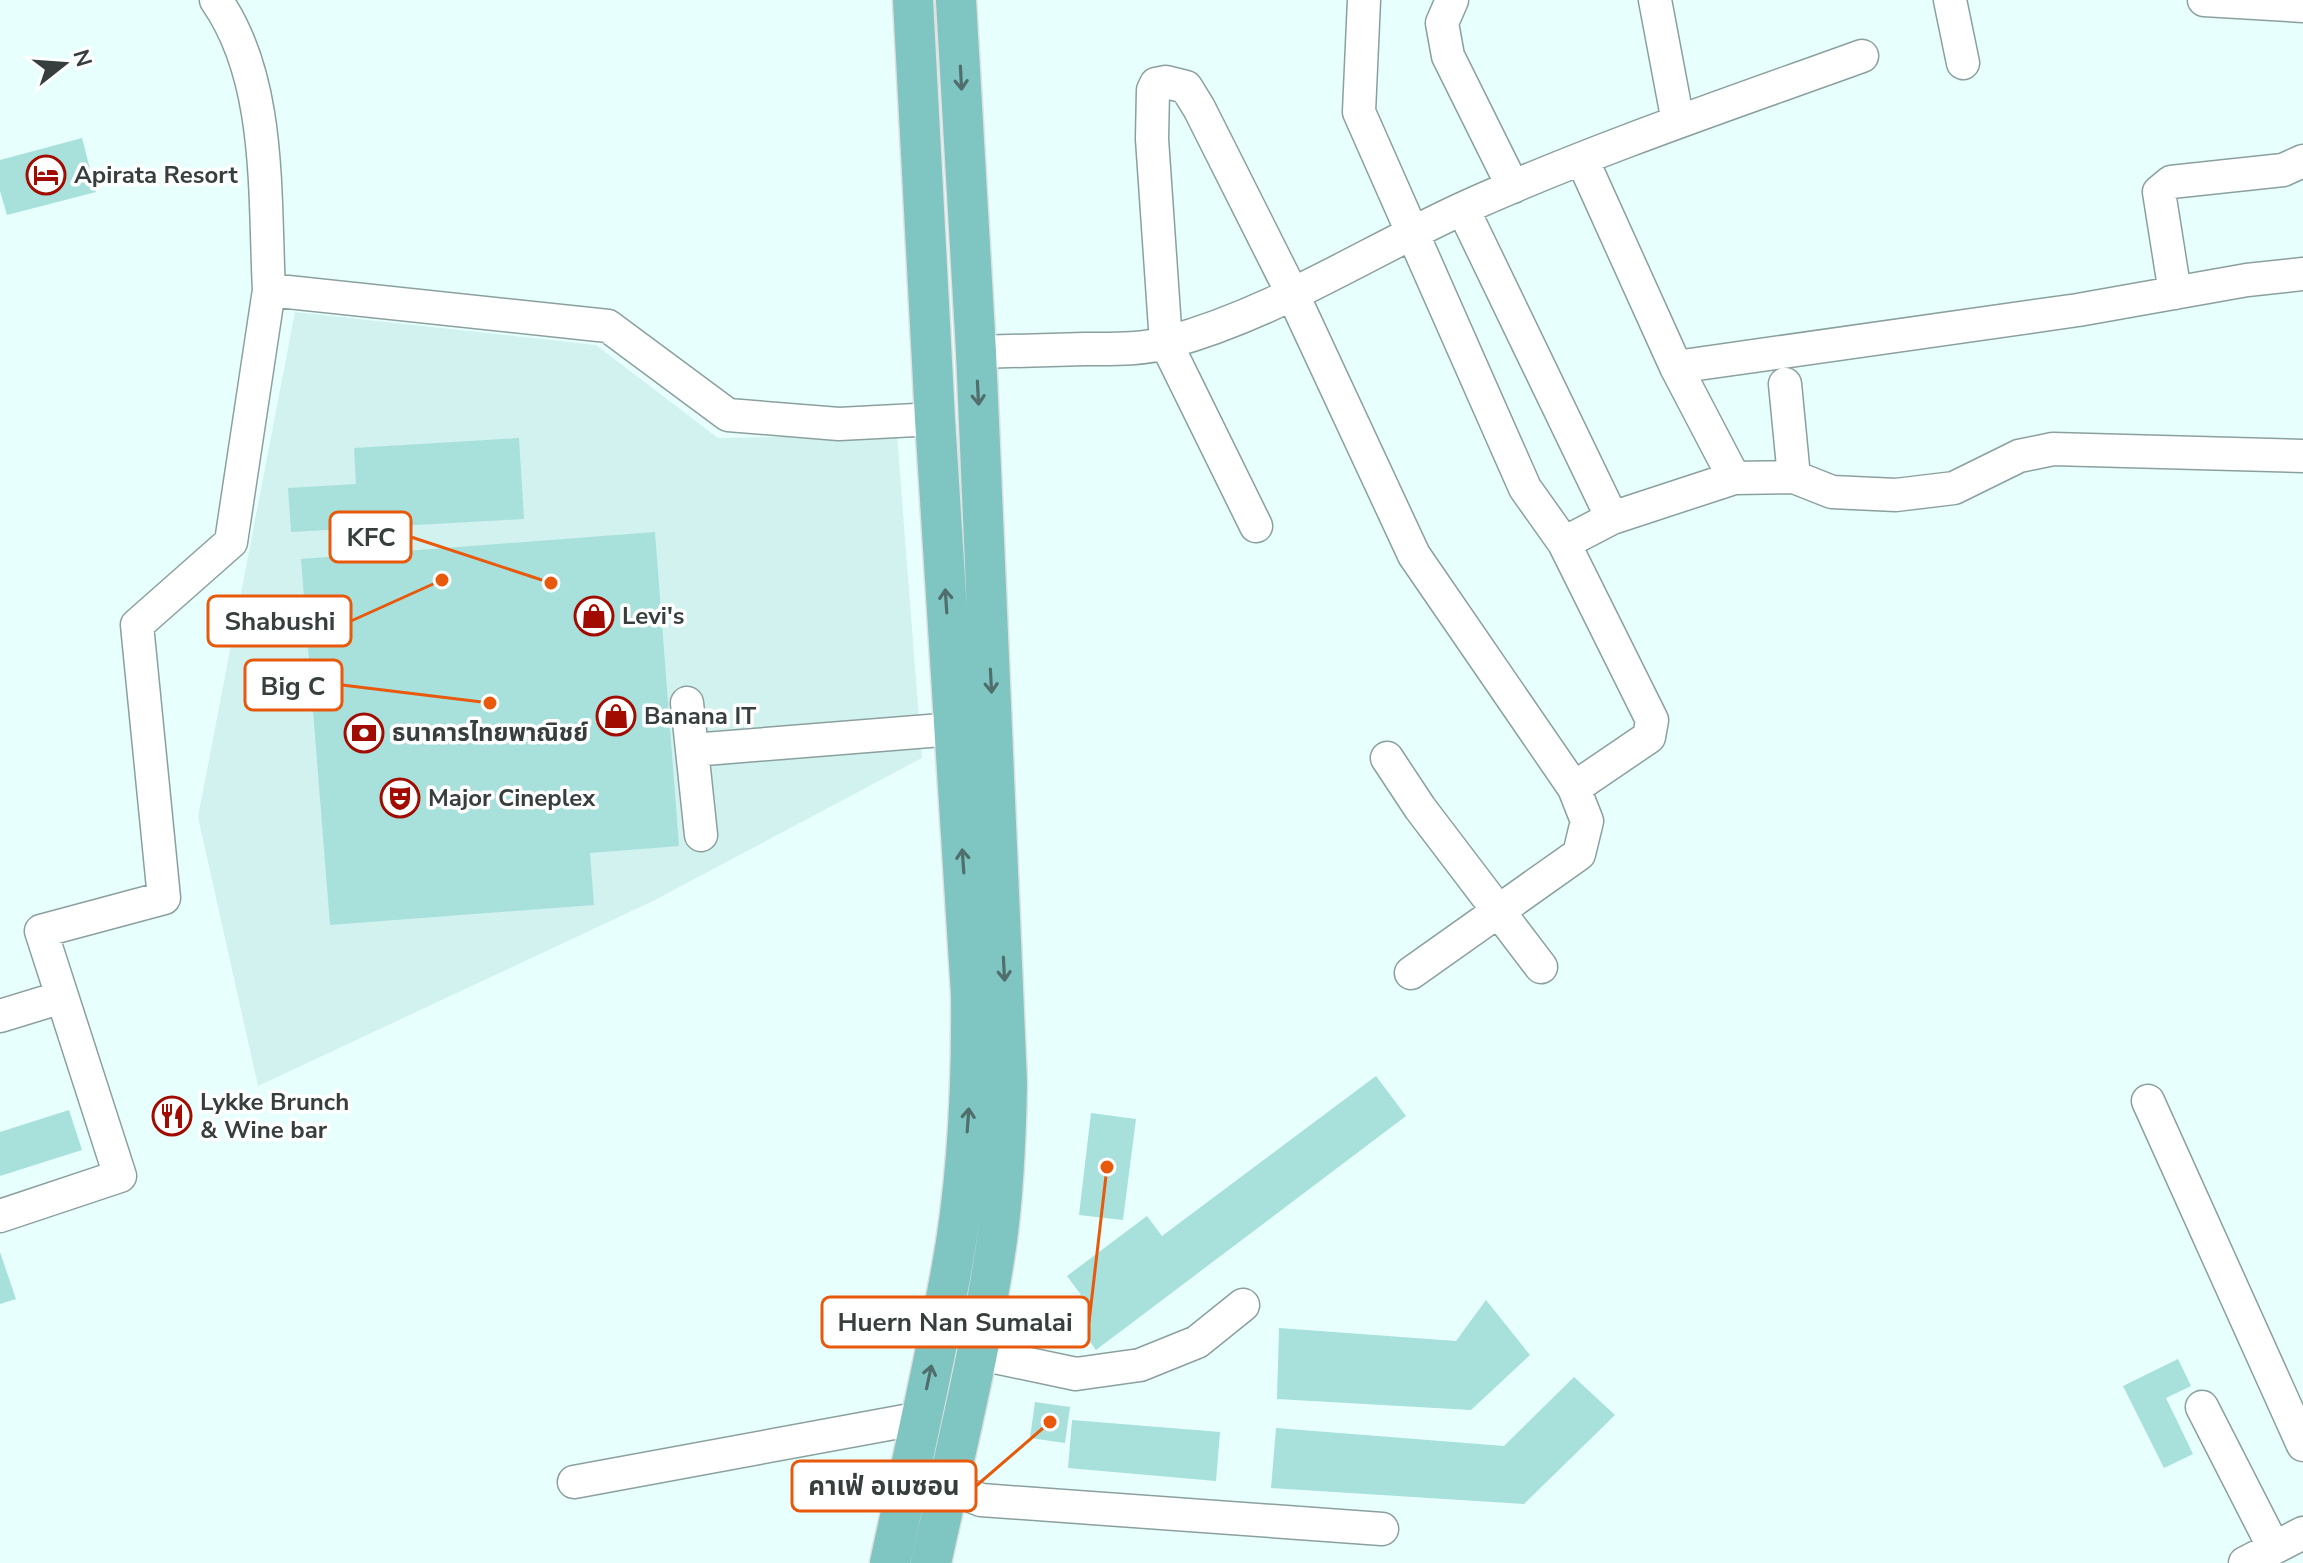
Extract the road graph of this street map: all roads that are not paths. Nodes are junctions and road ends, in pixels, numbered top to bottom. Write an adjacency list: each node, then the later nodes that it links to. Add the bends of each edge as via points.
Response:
1 (216, 0): 19 (street, via 231,21 250,70 261,135)
2 (913, 0): 26 (main road)
3 (956, 0): 23 (main road, one-way to 23)
4 (1364, 0): 17 (street, via 1359,112)
5 (1452, 0): 15 (street, via 1442,23 1448,56)
6 (1655, 0): 12 (street)
7 (1950, 0): 11 (street)
8 (2204, 0): 9 (street)
9 (2303, 6)
10 (1862, 56): 12 (street)
11 (1963, 63)
12 (1678, 122): 13 (street)
13 (1582, 159): 15 (street); 24 (street)
14 (2303, 161): 20 (street, via 2283,170 2171,182 2159,192)
15 (1513, 187): 16 (street)
16 (1463, 209): 17 (street); 30 (street)
17 (1412, 234): 21 (street); 32 (street, via 1525,488)
18 (2303, 274): 20 (street)
19 (269, 290): 26 (street, via 608,326 728,415 839,424); 42 (street, via 231,542 137,625 164,898 41,931)
20 (2175, 293): 24 (street)
21 (1293, 295): 22 (street); 22 (street, via 1186,87 1156,84 1152,139); 37 (street, via 1414,555)
22 (1166, 343): 23 (street); 31 (street)
23 (976, 352): 47 (main road, one-way to 47, via 1007,1083 998,1232)
24 (1676, 367): 29 (street)
25 (1785, 384): 28 (street)
26 (935, 419): 34 (main road, one-way to 26)
27 (2303, 456): 28 (street, via 2053,449 2019,456 1954,488 1896,495 1832,492)
28 (1794, 477): 29 (street)
29 (1734, 478): 30 (street)
30 (1612, 518): 32 (street)
31 (1256, 526)
32 (1564, 543): 37 (street, via 1652,720 1649,737)
33 (687, 703): 35 (street)
34 (954, 729): 35 (street); 49 (main road, one-way to 34, via 956,1238 971,1083 971,994)
35 (692, 750): 38 (street)
36 (1387, 758): 39 (street)
37 (1574, 788): 39 (street, via 1587,821 1579,854)
38 (701, 835)
39 (1498, 912): 40 (street); 41 (street)
40 (1541, 967)
41 (1411, 973)
42 (62, 997): 43 (street); 45 (street, via 120,1176)
43 (0, 1016)
44 (2148, 1101): 50 (street)
45 (0, 1216)
46 (1243, 1305): 47 (street, via 1197,1342 1140,1365 1076,1374)
47 (976, 1353): 52 (main road)
48 (2202, 1407): 55 (street)
49 (921, 1418): 51 (street); 56 (main road)
50 (2303, 1445)
51 (574, 1482)
52 (948, 1487): 53 (street, via 981,1500); 57 (main road)
53 (1382, 1529)
54 (2303, 1533): 55 (street)
55 (2274, 1548): 58 (street)
56 (890, 1563)
57 (931, 1563)
58 (2245, 1563)

